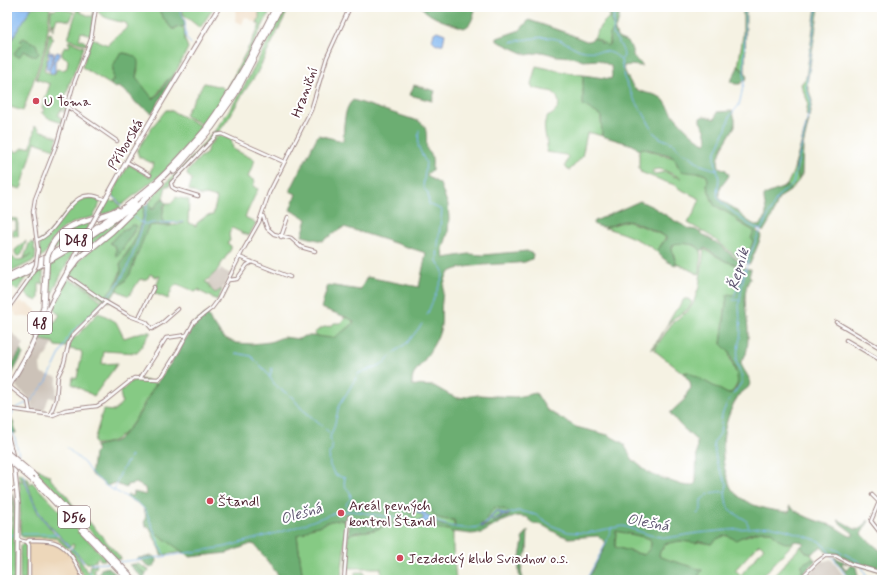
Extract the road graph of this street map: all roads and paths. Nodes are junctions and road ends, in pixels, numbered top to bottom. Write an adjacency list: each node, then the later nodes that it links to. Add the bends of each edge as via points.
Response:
1 (96, 7): 6 (street, via 91,39)
2 (219, 7): 9 (main road, Příborská)
3 (276, 7): 7 (highway, D48, via 241,76)
4 (280, 7): 7 (highway, D48, via 235,94)
5 (350, 7): 10 (street, Hraniční, via 327,57 310,110)
6 (68, 107): 8 (street); 19 (street, via 57,144 35,199 33,219)
7 (209, 128): 12 (highway, D48, via 181,163); 13 (highway, D48)
8 (117, 141)
9 (127, 162): 11 (street); 15 (main road, Příborská)
10 (284, 162): 14 (street, via 222,134 216,135 172,183 175,189); 16 (street, Hraniční)
11 (150, 175)
12 (159, 185): 27 (highway, D48, via 125,212 79,242); 29 (highway, 48, via 115,228 78,259)
13 (141, 195): 23 (highway, D48, via 61,249); 35 (highway, bridge, via 108,215 70,226 61,233 47,256 44,306)
14 (198, 196)
15 (105, 200): 19 (street, via 89,196 78,199 47,234); 29 (main road, Příborská, bridge)
16 (262, 215): 18 (street, via 267,228); 21 (street, Hraniční)
17 (288, 217): 18 (street)
18 (281, 237): 20 (street, via 290,238 301,247)
19 (37, 240): 32 (street, bridge, via 36,265)
20 (315, 251)
21 (240, 257): 22 (street); 26 (street, Hraniční)
22 (252, 262): 24 (street); 26 (street, via 236,279)
23 (7, 277)
24 (290, 277)
25 (71, 278): 30 (street)
26 (229, 280): 36 (street, Hraniční, via 212,308 194,322)
27 (7, 281)
28 (154, 287): 33 (street)
29 (55, 295): 35 (main road, Příborská / 48); 41 (main road, Příborská / 48, via 28,353)
30 (104, 301): 33 (street); 44 (street, via 69,342 58,376 56,400)
31 (178, 309): 33 (street, via 154,328)
32 (7, 310)
33 (138, 319)
34 (836, 322): 38 (street)
35 (40, 323): 41 (main road, Příborská / 48)
36 (187, 335): 40 (street, via 166,338); 40 (street, Hraniční, via 160,378)
37 (846, 340): 39 (street)
38 (882, 349)
39 (882, 361)
40 (141, 377): 44 (street, via 134,378 97,406 65,410)
41 (8, 387): 43 (street, via 28,401)
42 (10, 409): 43 (street)
43 (30, 412): 44 (street)
44 (50, 415)
45 (7, 434): 48 (main road)
46 (7, 453): 58 (highway, D56, bridge, via 32,474)
47 (7, 458): 58 (highway, D56, bridge, via 34,480)
48 (17, 488): 50 (street); 56 (main road)
49 (882, 493): 52 (street)
50 (7, 494)
51 (872, 496): 52 (street)
52 (879, 502): 53 (street); 55 (street, via 871,521)
53 (882, 506)
54 (349, 517): 65 (street)
55 (882, 535)
56 (18, 540): 57 (street); 60 (main road)
57 (27, 542): 61 (street); 62 (street, via 52,541 58,544 74,560)
58 (114, 562): 63 (highway, D56); 64 (highway, D56)
59 (882, 573): 66 (street, via 851,564 836,556 826,556)
60 (17, 580)
61 (29, 580)
62 (84, 580)
63 (129, 580)
64 (134, 580)
65 (344, 580)
66 (799, 580)

